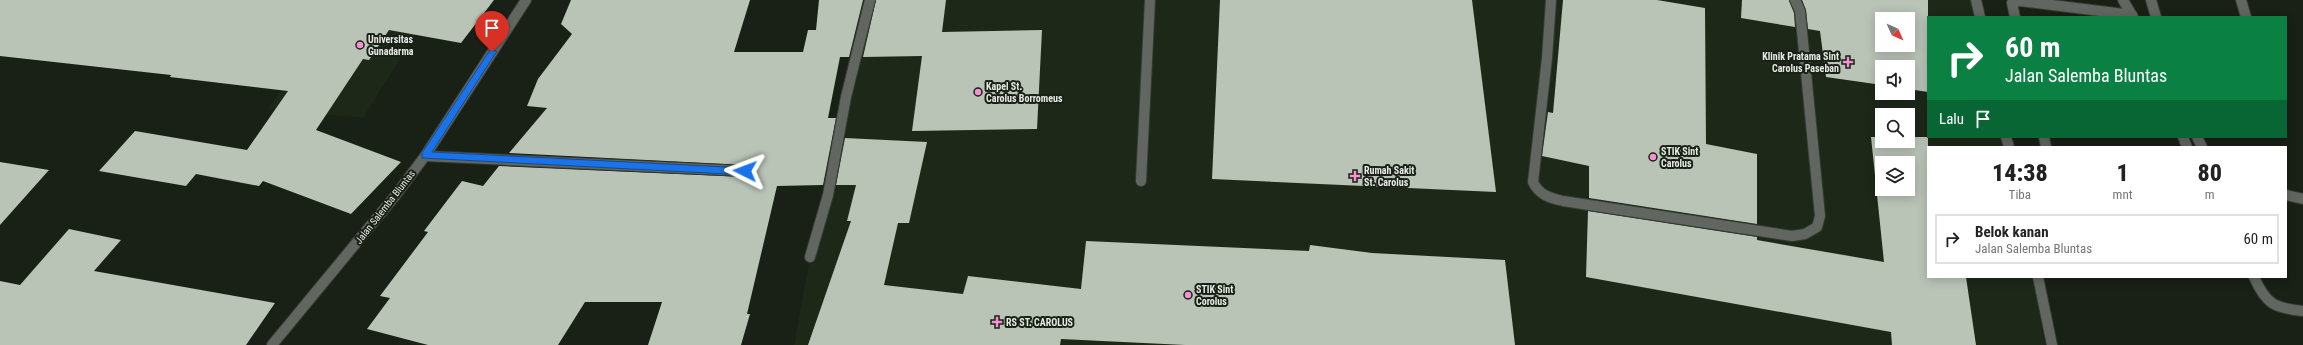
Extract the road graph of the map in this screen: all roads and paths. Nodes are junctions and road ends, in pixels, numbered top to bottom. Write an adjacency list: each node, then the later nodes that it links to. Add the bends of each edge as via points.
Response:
1 (526, 0): 15 (street, Jalan Salemba Bluntas)
2 (870, 0): 20 (street, via 846,97 828,195)
3 (1150, 0): 17 (street)
4 (1551, 0): 5 (street, via 1533,182 1542,194 1563,201 1792,236 1805,234 1817,227 1820,216 1800,11)
5 (1795, 0)
6 (1976, 0): 10 (street)
7 (2123, 0): 12 (street)
8 (2151, 0): 13 (street)
9 (2241, 0): 14 (street)
10 (1980, 16)
11 (2015, 16): 12 (street, via 2012,3 2020,0)
12 (2133, 16)
13 (2156, 16)
14 (2246, 16)
15 (425, 156): 16 (street); 24 (street, Jalan Salemba Bluntas)
16 (745, 171)
17 (1141, 181)
18 (2287, 195): 19 (street)
19 (2303, 199)
20 (810, 257)
21 (2038, 278): 25 (street)
22 (2254, 278): 23 (street, via 2262,295 2278,309)
23 (2303, 311)
24 (272, 345)
25 (2052, 345)

